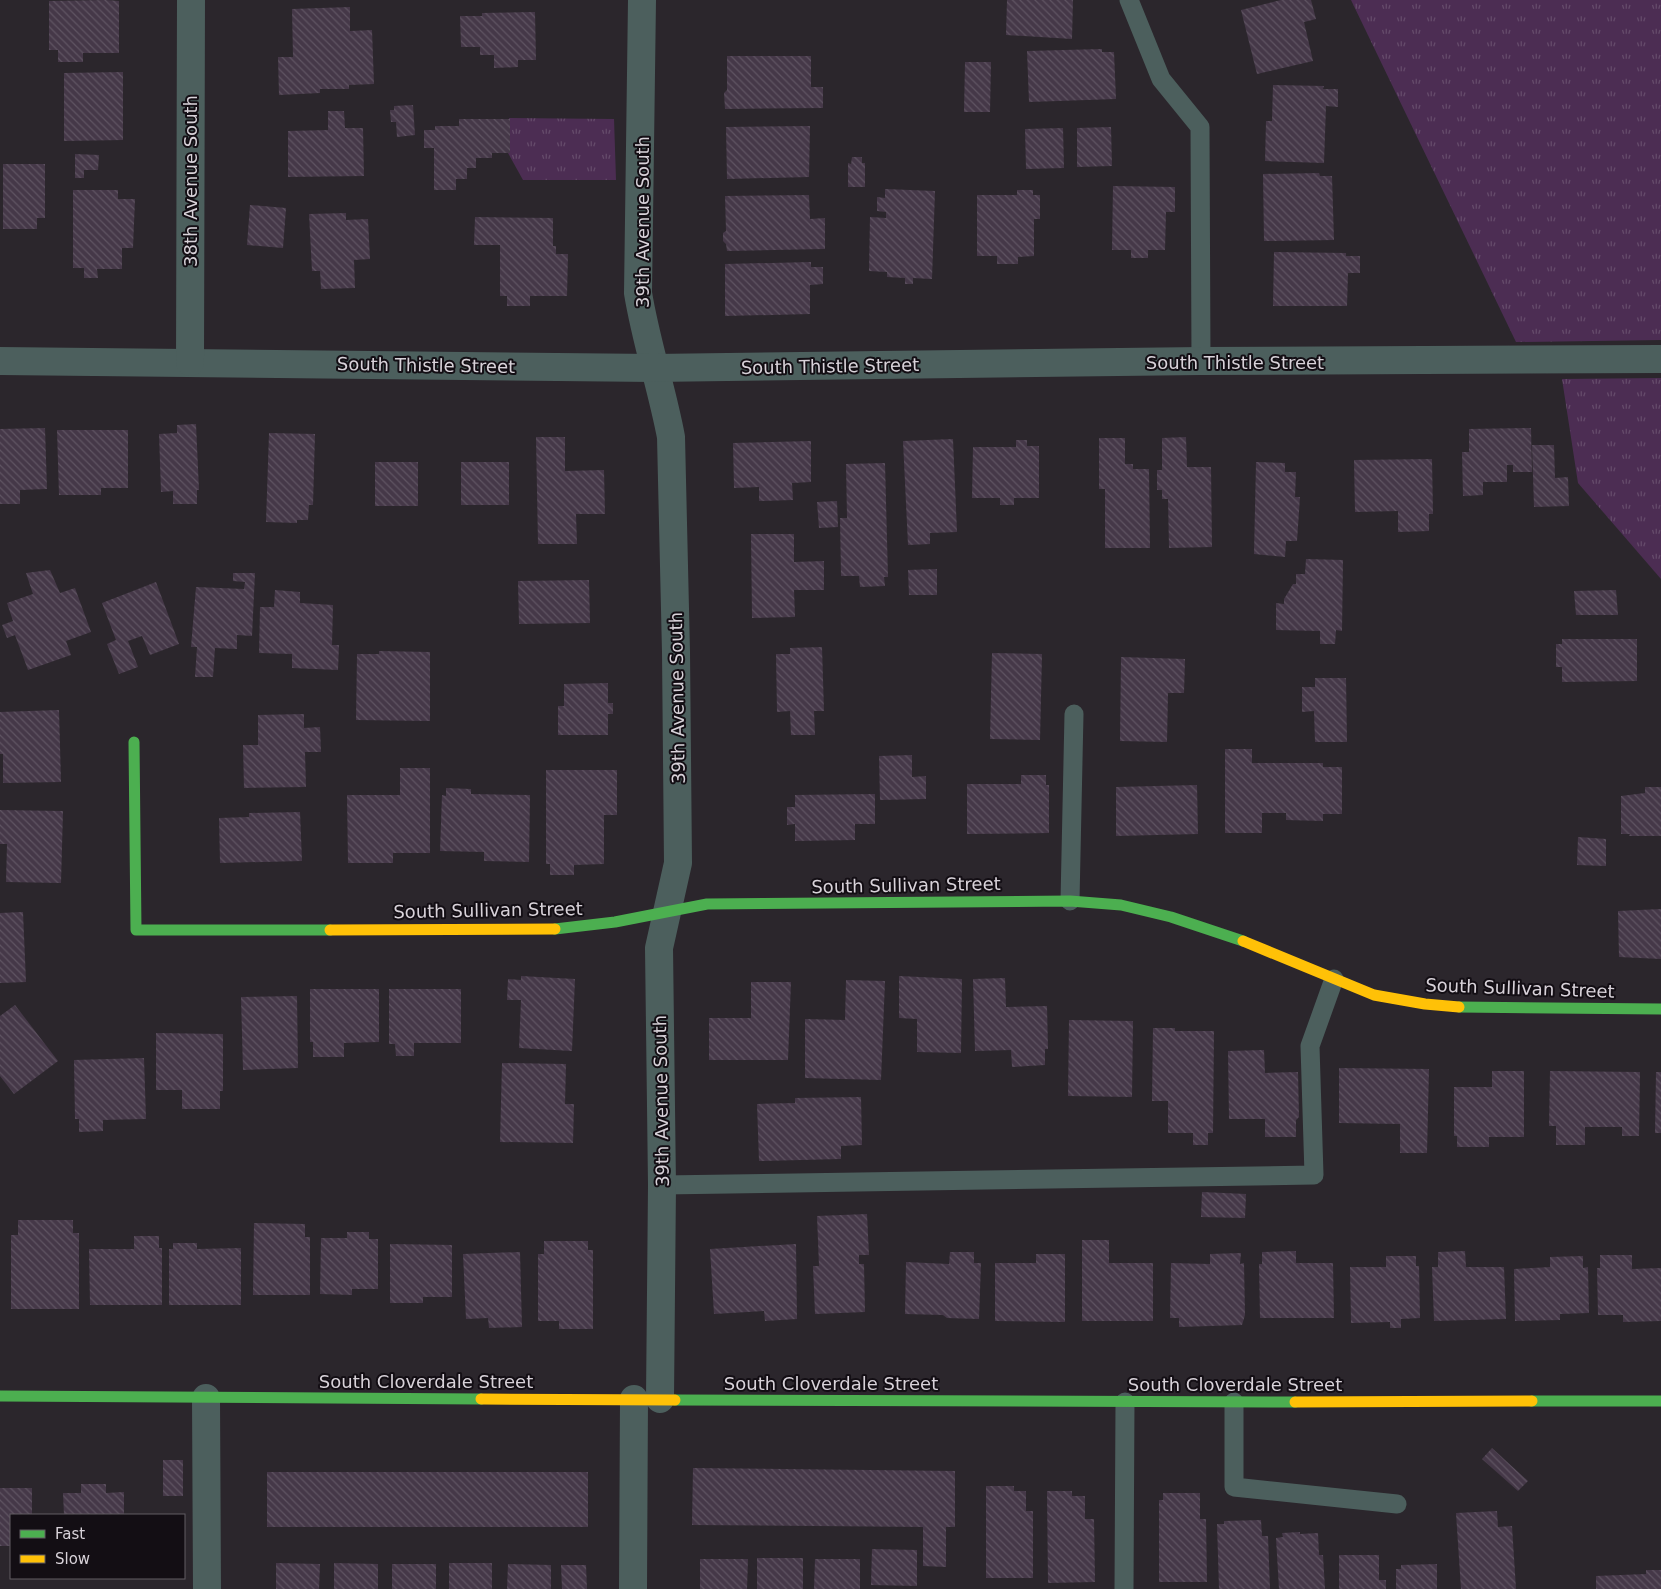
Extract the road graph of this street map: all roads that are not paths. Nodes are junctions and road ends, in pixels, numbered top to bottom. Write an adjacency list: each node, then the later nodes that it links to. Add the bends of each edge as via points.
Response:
1 (190, 0): 7 (street, 38th Avenue South)
2 (642, 0): 8 (street, 39th Avenue South, via 638,293)
3 (1129, 0): 6 (lane, via 1162,79 1200,127)
4 (1661, 359): 6 (street, South Thistle Street)
5 (0, 361): 7 (street, South Thistle Street)
6 (1201, 361): 8 (street, South Thistle Street)
7 (190, 362): 8 (street, South Thistle Street)
8 (654, 368): 12 (street, 39th Avenue South, via 671,437 678,863)
9 (1074, 714): 11 (lane)
10 (134, 742): 12 (street, South Sullivan Street, via 136,930 543,930 615,922)
11 (1070, 901): 12 (street, South Sullivan Street, via 707,904); 13 (street, South Sullivan Street, via 1122,905 1171,916 1244,941)
12 (668, 911): 15 (street, 39th Avenue South, via 659,948)
13 (1334, 979): 14 (street, South Sullivan Street, via 1374,995 1464,1008); 15 (lane, via 1310,1046 1314,1175)
14 (1661, 1009)
15 (662, 1185): 18 (street, 39th Avenue South)
16 (0, 1396): 17 (street, South Cloverdale Street)
17 (206, 1398): 18 (street, South Cloverdale Street); 23 (street)
18 (647, 1399): 20 (street, South Cloverdale Street); 24 (street, 39th Avenue South)
19 (1661, 1401): 21 (street, South Cloverdale Street)
20 (1126, 1402): 21 (street, South Cloverdale Street); 25 (lane)
21 (1234, 1402): 22 (lane, via 1234,1487)
22 (1397, 1504)
23 (207, 1589)
24 (633, 1589)
25 (1124, 1589)

